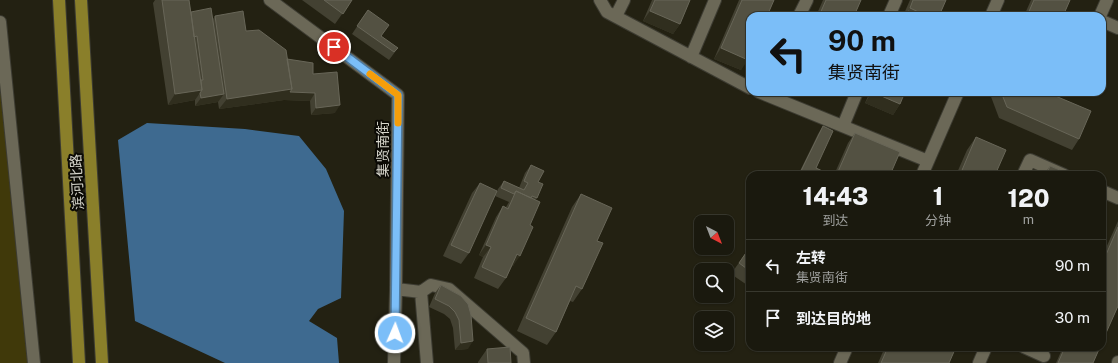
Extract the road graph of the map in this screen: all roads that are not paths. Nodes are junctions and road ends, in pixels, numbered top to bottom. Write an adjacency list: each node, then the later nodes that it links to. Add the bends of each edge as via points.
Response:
1 (59, 0): 38 (main road, 滨河北路)
2 (82, 0): 39 (main road, 滨河北路)
3 (270, 0): 31 (street, 集贤南街, via 398,95)
4 (600, 0): 15 (street, via 607,12)
5 (624, 0): 15 (street)
6 (715, 0): 19 (street)
7 (807, 0): 11 (street)
8 (896, 0): 12 (street)
9 (998, 0): 13 (street)
10 (1107, 0): 14 (street)
11 (801, 12)
12 (891, 12)
13 (993, 12)
14 (1102, 12)
15 (616, 16): 19 (street)
16 (0, 22): 37 (street)
17 (1106, 23): 18 (street)
18 (1118, 28)
19 (691, 57): 20 (street)
20 (746, 86)
21 (769, 96): 24 (street)
22 (855, 96): 24 (street)
23 (956, 96): 25 (street)
24 (843, 126): 25 (street)
25 (928, 162): 26 (street)
26 (924, 171)
27 (1025, 171): 28 (street, via 1030,160)
28 (1055, 171)
29 (1106, 193): 30 (street)
30 (1118, 198)
31 (396, 289): 32 (street); 40 (street, 集贤南街)
32 (421, 292): 41 (street); 42 (street, via 431,285 449,289 523,353)
33 (845, 351): 43 (street)
34 (984, 351): 44 (street)
35 (1033, 351): 36 (street)
36 (1044, 356)
37 (34, 363)
38 (79, 363)
39 (102, 363)
40 (394, 363)
41 (427, 363)
42 (524, 363)
43 (840, 363)
44 (979, 363)

